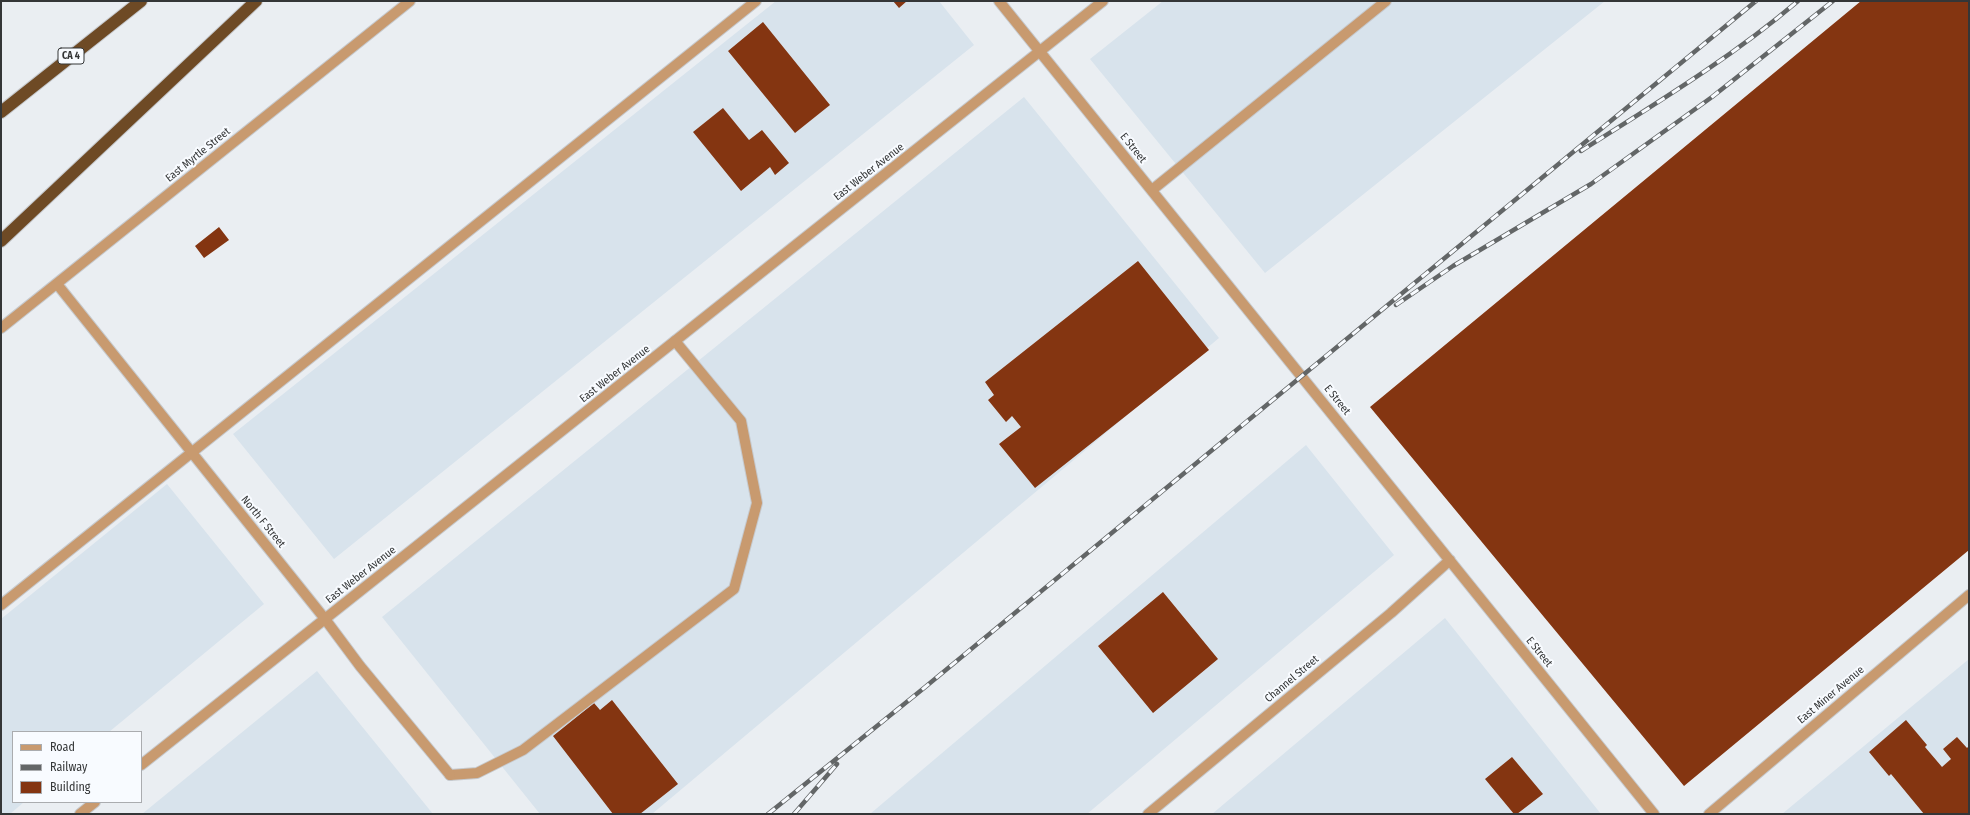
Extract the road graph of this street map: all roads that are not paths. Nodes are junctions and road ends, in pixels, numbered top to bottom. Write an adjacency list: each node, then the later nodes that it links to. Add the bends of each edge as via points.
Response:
1 (141, 1): 9 (highway, CA 4)
2 (256, 1): 11 (highway)
3 (410, 1): 12 (street, East Myrtle Street)
4 (756, 1): 15 (street)
5 (999, 1): 8 (street, E Street)
6 (1104, 1): 8 (street, East Weber Avenue)
7 (1386, 1): 10 (street)
8 (1040, 51): 10 (street, E Street); 14 (street, East Weber Avenue)
9 (1, 112)
10 (1152, 190): 16 (street, E Street)
11 (1, 241)
12 (57, 284): 13 (street, East Myrtle Street); 15 (street, North F Street)
13 (1, 328)
14 (675, 341): 19 (street, East Weber Avenue); 19 (street, North F Street, via 741,421 757,503 734,589 522,750 477,773 450,775 360,666)
15 (192, 453): 18 (street); 19 (street, North F Street)
16 (1450, 560): 23 (street, Channel Street, via 1391,613); 24 (street, E Street)
17 (1969, 595): 25 (street, East Miner Avenue)
18 (1, 605)
19 (325, 619): 20 (street, East Weber Avenue)
20 (142, 764)
21 (94, 803): 22 (street)
22 (80, 814)
23 (1148, 814)
24 (1654, 814)
25 (1709, 814)

